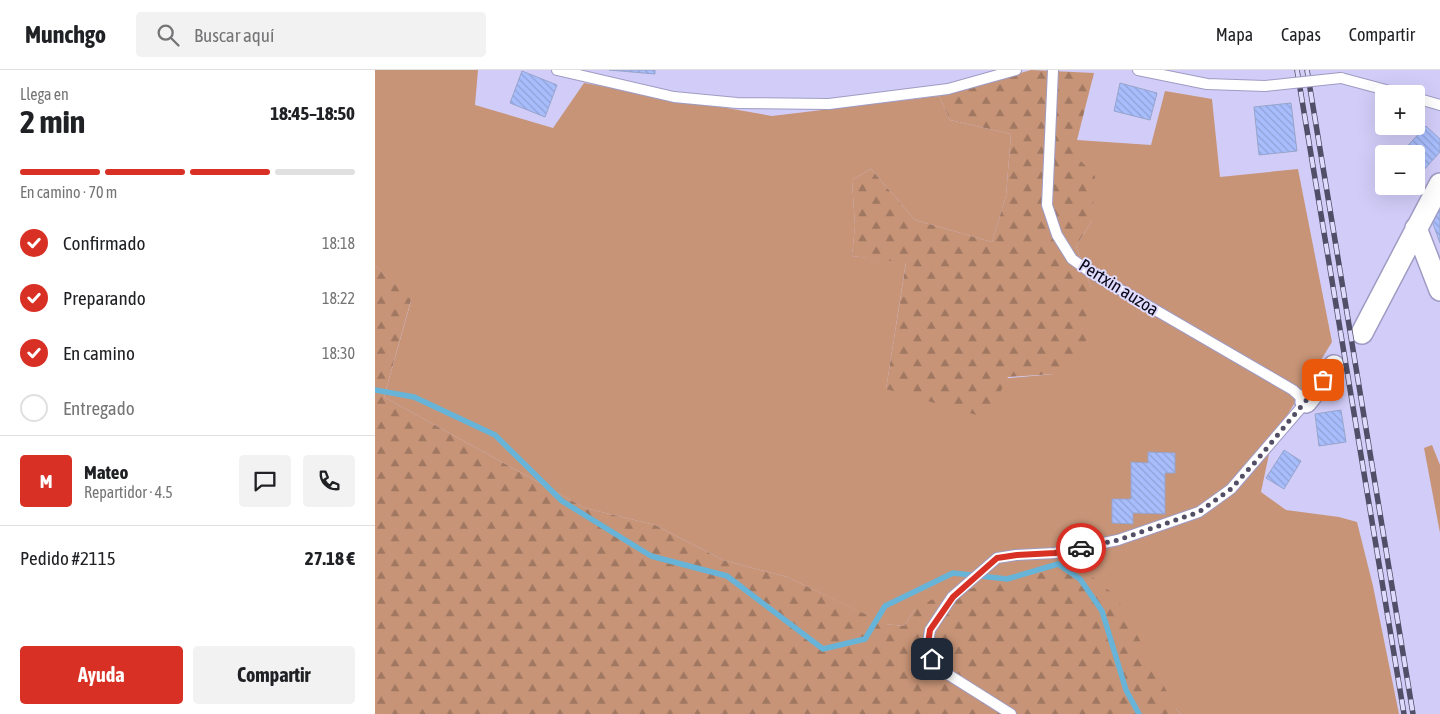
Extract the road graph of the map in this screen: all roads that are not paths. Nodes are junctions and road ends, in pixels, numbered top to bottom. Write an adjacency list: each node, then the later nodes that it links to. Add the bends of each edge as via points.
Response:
1 (557, 70): 2 (lane, via 674,97 737,103 829,104 948,89)
2 (1017, 70)
3 (1053, 70): 13 (lane, Pertxin auzoa, via 1047,205 1057,235 1072,259 1293,390)
4 (1138, 70): 5 (lane, bridge, via 1207,84 1265,86 1341,78)
5 (1375, 87)
6 (1425, 101): 7 (lane)
7 (1440, 105)
8 (1440, 184): 9 (street)
9 (1416, 228): 10 (street); 11 (street)
10 (1440, 290)
11 (1362, 333)
12 (1334, 366): 13 (street)
13 (1306, 402): 14 (lane, via 1231,489 1199,512 1118,540 1055,553 997,558 953,597 930,630 927,650 938,668)
14 (1011, 714)

